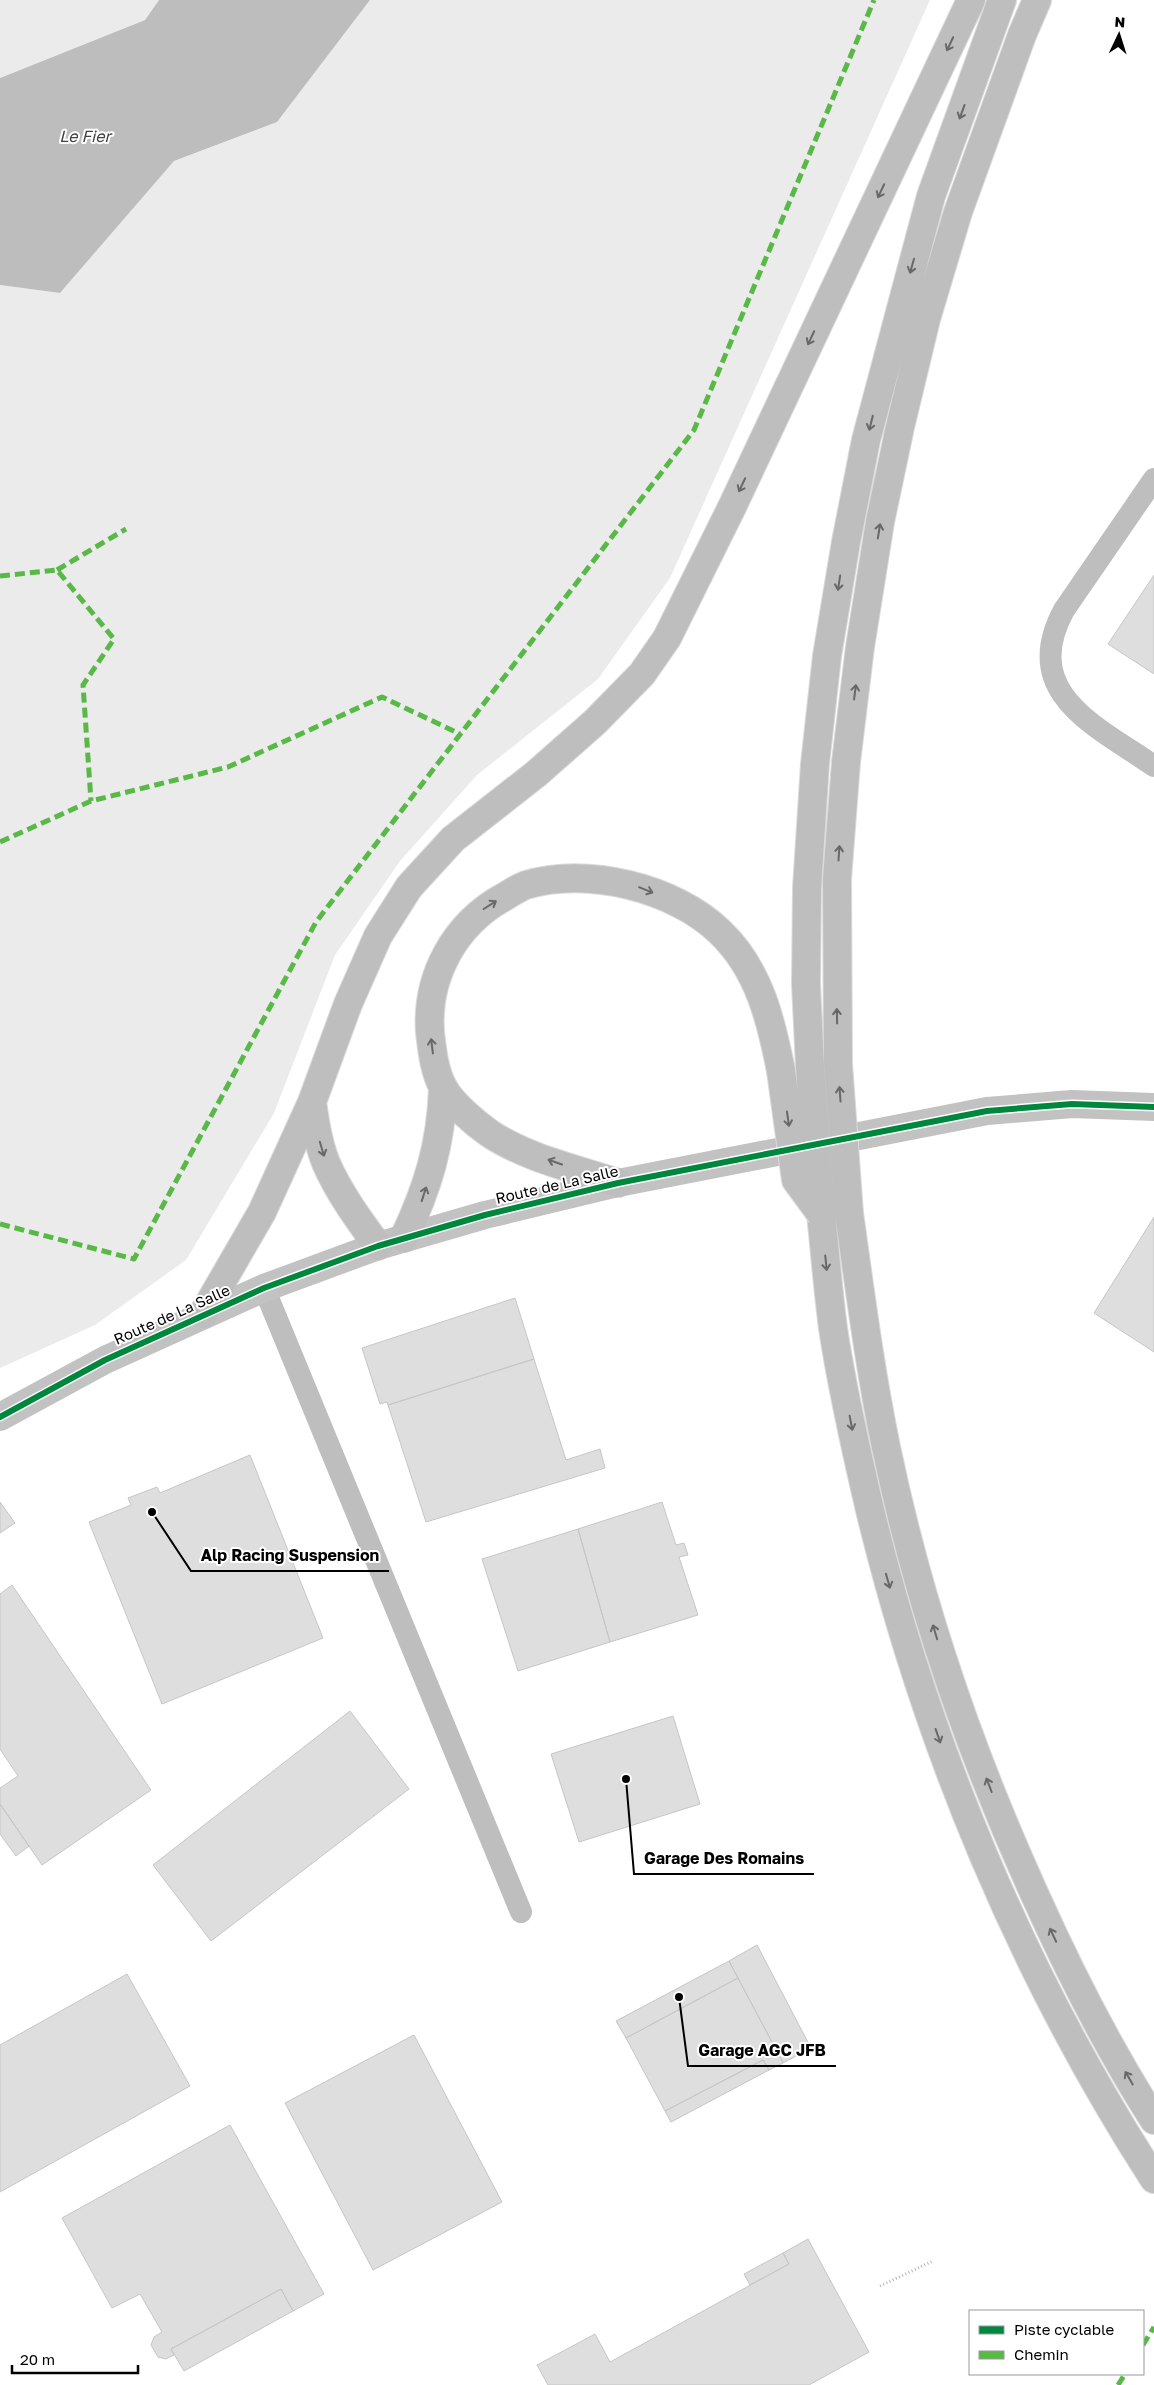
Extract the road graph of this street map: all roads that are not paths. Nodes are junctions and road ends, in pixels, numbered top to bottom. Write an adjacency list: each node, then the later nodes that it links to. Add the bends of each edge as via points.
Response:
1 (971, 0): 7 (highway, one-way to 7, via 667,638 642,674 595,722 536,774 453,839 409,887 378,936 348,1004)
2 (1002, 0): 10 (highway, one-way to 10, bridge, via 931,196 866,440 827,656 815,764 807,888 806,984)
3 (1037, 0): 17 (highway, one-way to 3, bridge, via 1106,2038 1055,1940 1010,1841 960,1713 920,1586 886,1450 869,1357 849,1213 838,1064 837,879 846,762 880,522 926,319 958,212)
4 (1154, 479): 5 (lane, via 1064,610 1054,627 1050,648 1051,668 1058,688 1069,704)
5 (1154, 766)
6 (443, 1088): 9 (highway, one-way to 6, via 523,1150 490,1133 465,1113); 10 (highway, one-way to 10, bridge, via 432,1051 429,1017 434,983 444,958 468,923 486,906 526,885 580,878 607,879 638,887 696,913 720,931 751,970 764,997 782,1071 796,1180); 11 (highway, one-way to 6, via 423,1198 433,1163 442,1119)
7 (312, 1102): 12 (highway, one-way to 12, via 326,1162 339,1189); 14 (highway, via 262,1212)
8 (1154, 1107): 9 (street, Route de La Salle, via 1072,1104 987,1111)
9 (618, 1183): 11 (street, Route de La Salle, via 494,1212)
10 (821, 1214): 18 (highway, one-way to 18, via 833,1328 858,1459 883,1563 912,1662 998,1891 1078,2051)
11 (404, 1238): 12 (street, Route de La Salle)
12 (378, 1246): 13 (street, Route de La Salle)
13 (264, 1288): 14 (street, Route de La Salle); 16 (lane)
14 (203, 1314): 15 (street, Route de La Salle, via 105,1360)
15 (0, 1417)
16 (521, 1912)
17 (1154, 2120)
18 (1154, 2179)

